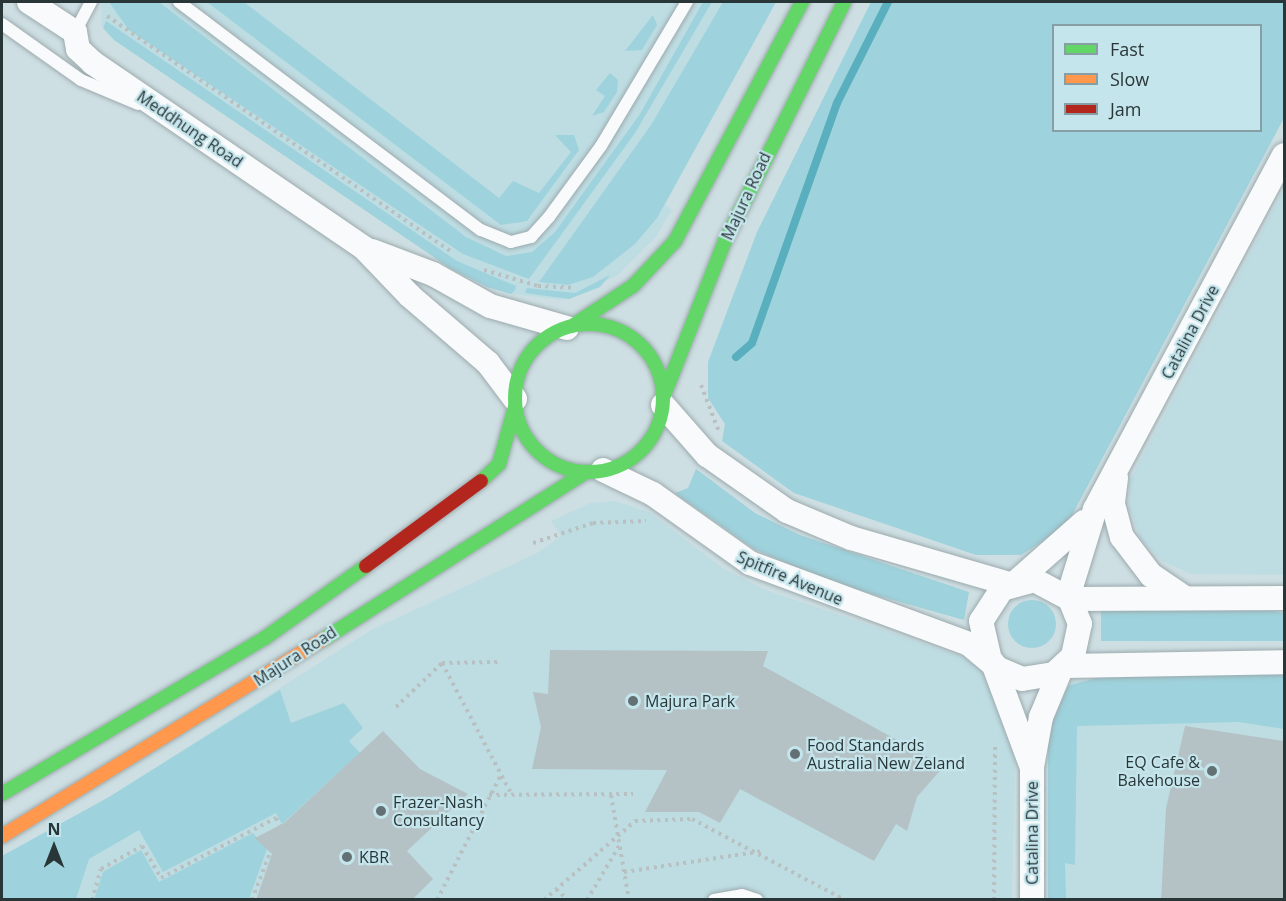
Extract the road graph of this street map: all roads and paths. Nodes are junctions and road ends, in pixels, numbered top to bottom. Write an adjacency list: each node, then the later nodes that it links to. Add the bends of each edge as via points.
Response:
1 (29, 2): 8 (street)
2 (91, 2): 8 (lane)
3 (179, 2): 4 (lane, via 485,233 511,242 534,234 556,208 601,146)
4 (687, 2)
5 (802, 2): 12 (main road, via 675,241 633,286)
6 (844, 2): 13 (main road, Majura Road, via 734,221)
7 (2, 24): 9 (lane, via 81,80)
8 (75, 32): 9 (street, Meddhung Road, via 82,54)
9 (181, 122): 11 (street, Meddhung Road)
10 (1284, 155): 15 (street, Catalina Drive)
11 (364, 248): 12 (street, Meddhung Road, via 433,274 489,306); 14 (street, Meddhung Road, via 488,363)
12 (569, 327): 13 (main road, via 605,326 635,340 656,366); 14 (main road, via 529,355)
13 (663, 401): 16 (main road, via 644,448); 20 (street, via 693,443 787,511 851,538)
14 (515, 403): 16 (main road, via 538,452); 33 (main road, Majura Road, via 502,458 470,493 265,638)
15 (1120, 463): 18 (street, Catalina Drive); 23 (street, via 1113,497 1122,537 1151,575)
16 (594, 471): 17 (street, Spitfire Avenue); 40 (main road, Majura Road, via 170,737)
17 (663, 501): 19 (path, via 641,525 601,522); 24 (street, Spitfire Avenue, via 757,567 969,644)
18 (1095, 509): 20 (street, Catalina Drive, via 1064,544); 22 (street, Catalina Drive)
19 (545, 540)
20 (1013, 583): 22 (street, via 1044,582); 24 (street, via 983,614 980,637)
21 (1280, 597): 23 (street)
22 (1069, 598): 23 (street); 28 (street, via 1080,637)
23 (1185, 598)
24 (992, 661): 28 (street, via 1022,679); 31 (street, Catalina Drive, via 1011,699)
25 (500, 662): 27 (path)
26 (1284, 662): 28 (street)
27 (442, 663): 29 (path); 32 (path)
28 (1063, 668): 31 (street, Catalina Drive, via 1041,717)
29 (396, 707)
30 (996, 738): 57 (path)
31 (1032, 767): 58 (street, Catalina Drive)
32 (501, 775): 35 (path); 36 (path)
33 (2, 794)
34 (633, 794): 37 (path)
35 (489, 795): 36 (path); 49 (path)
36 (512, 795): 37 (path)
37 (611, 795): 39 (path)
38 (279, 825): 47 (path, via 276,818 161,878 142,846 101,869)
39 (618, 835): 41 (path); 44 (path, via 635,821 692,819); 46 (path)
40 (2, 836)
41 (620, 844): 45 (path); 52 (path)
42 (272, 847): 48 (path)
43 (763, 850): 44 (path)
44 (751, 852): 45 (path); 56 (path)
45 (624, 872): 53 (path)
46 (556, 889): 50 (path); 51 (path)
47 (92, 900)
48 (252, 900)
49 (437, 900)
50 (544, 900)
51 (568, 900)
52 (587, 900)
53 (629, 900)
54 (714, 900): 55 (lane, via 742,895)
55 (757, 900)
56 (846, 900)
57 (994, 900)
58 (1032, 900)

